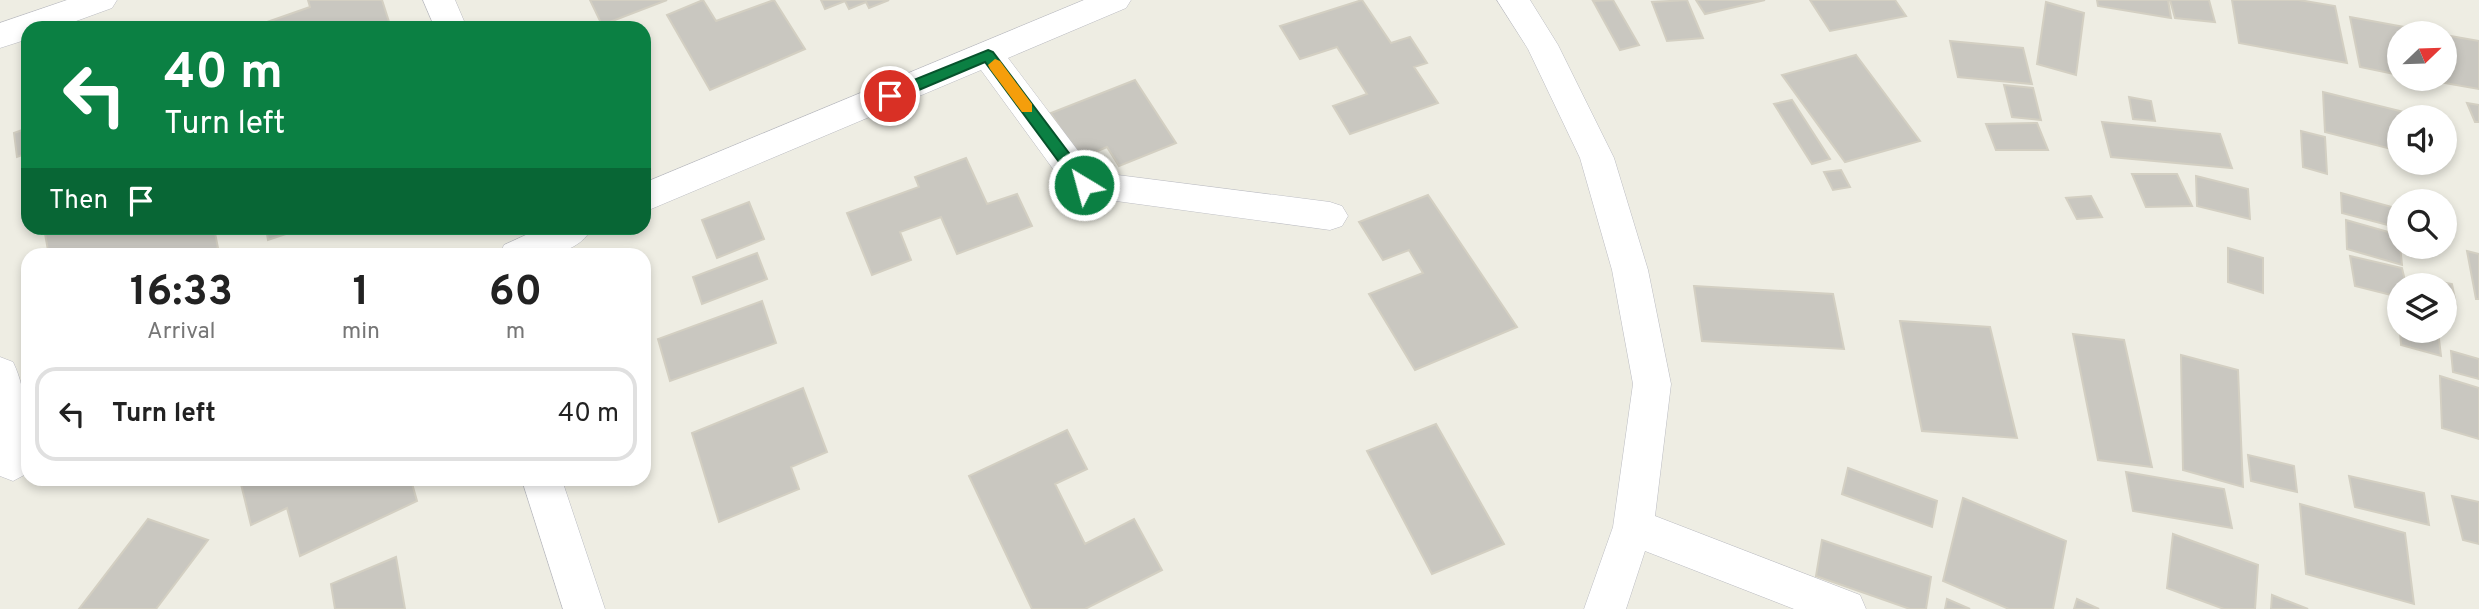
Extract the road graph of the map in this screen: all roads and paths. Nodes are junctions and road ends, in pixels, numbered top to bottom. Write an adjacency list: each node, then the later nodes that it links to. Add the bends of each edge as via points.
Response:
1 (101, 0): 5 (street)
2 (439, 0): 6 (street)
3 (1115, 0): 9 (street)
4 (1513, 0): 15 (street, via 1542,45 1597,158 1630,270 1652,384)
5 (42, 21)
6 (448, 21)
7 (21, 29): 8 (street)
8 (0, 36)
9 (988, 55): 10 (street); 11 (street, via 1084,185)
10 (651, 195)
11 (1330, 216)
12 (0, 374): 13 (street)
13 (14, 463)
14 (544, 486): 16 (street)
15 (1633, 527): 17 (street); 18 (street)
16 (584, 609)
17 (1605, 609)
18 (1845, 609)

